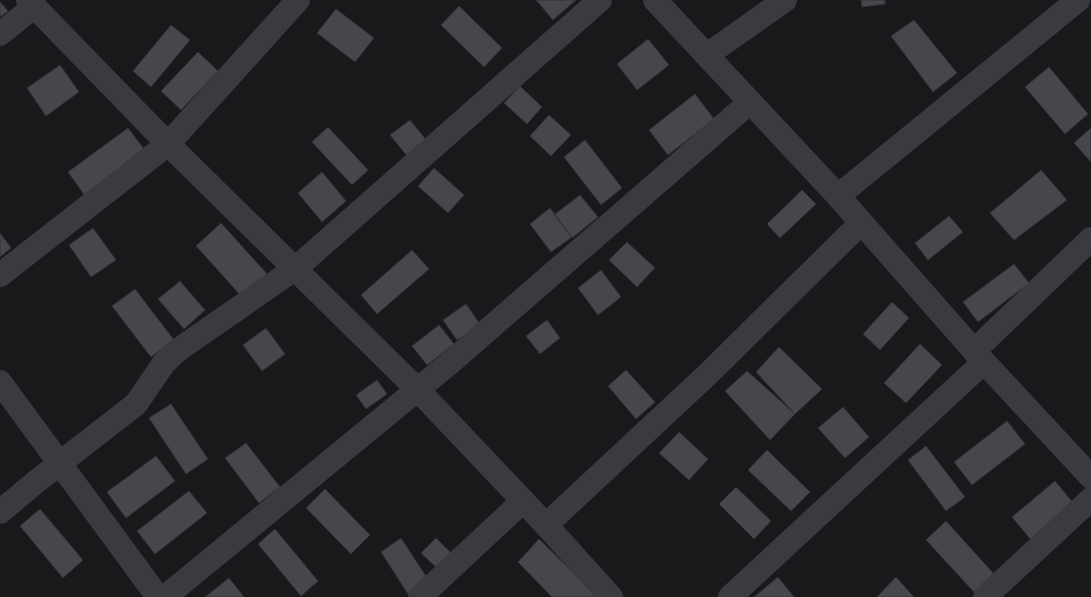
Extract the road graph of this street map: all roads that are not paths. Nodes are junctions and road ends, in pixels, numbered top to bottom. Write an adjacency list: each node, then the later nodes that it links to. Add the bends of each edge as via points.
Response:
1 (298, 0): 10 (street)
2 (600, 0): 14 (street)
3 (655, 0): 8 (street)
4 (785, 0): 8 (street)
5 (1078, 0): 11 (street)
6 (31, 3): 7 (street); 10 (street)
7 (0, 34)
8 (707, 55): 9 (street)
9 (749, 103): 11 (street); 18 (street)
10 (168, 144): 14 (street); 15 (street)
11 (838, 196): 12 (street)
12 (861, 223): 16 (street); 24 (street, via 708,374)
13 (1091, 239): 16 (street)
14 (296, 268): 18 (street); 19 (street, via 178,350 164,363 136,404)
15 (0, 275)
16 (980, 356): 20 (street); 29 (street)
17 (0, 382): 19 (street)
18 (418, 390): 22 (street); 26 (street)
19 (59, 464): 23 (street); 25 (street)
20 (1091, 477)
21 (1091, 499): 30 (street)
22 (523, 501): 24 (street); 27 (street)
23 (0, 512)
24 (546, 524): 28 (street)
25 (158, 597)
26 (165, 597)
27 (420, 597)
28 (611, 597)
29 (730, 597)
30 (985, 597)

